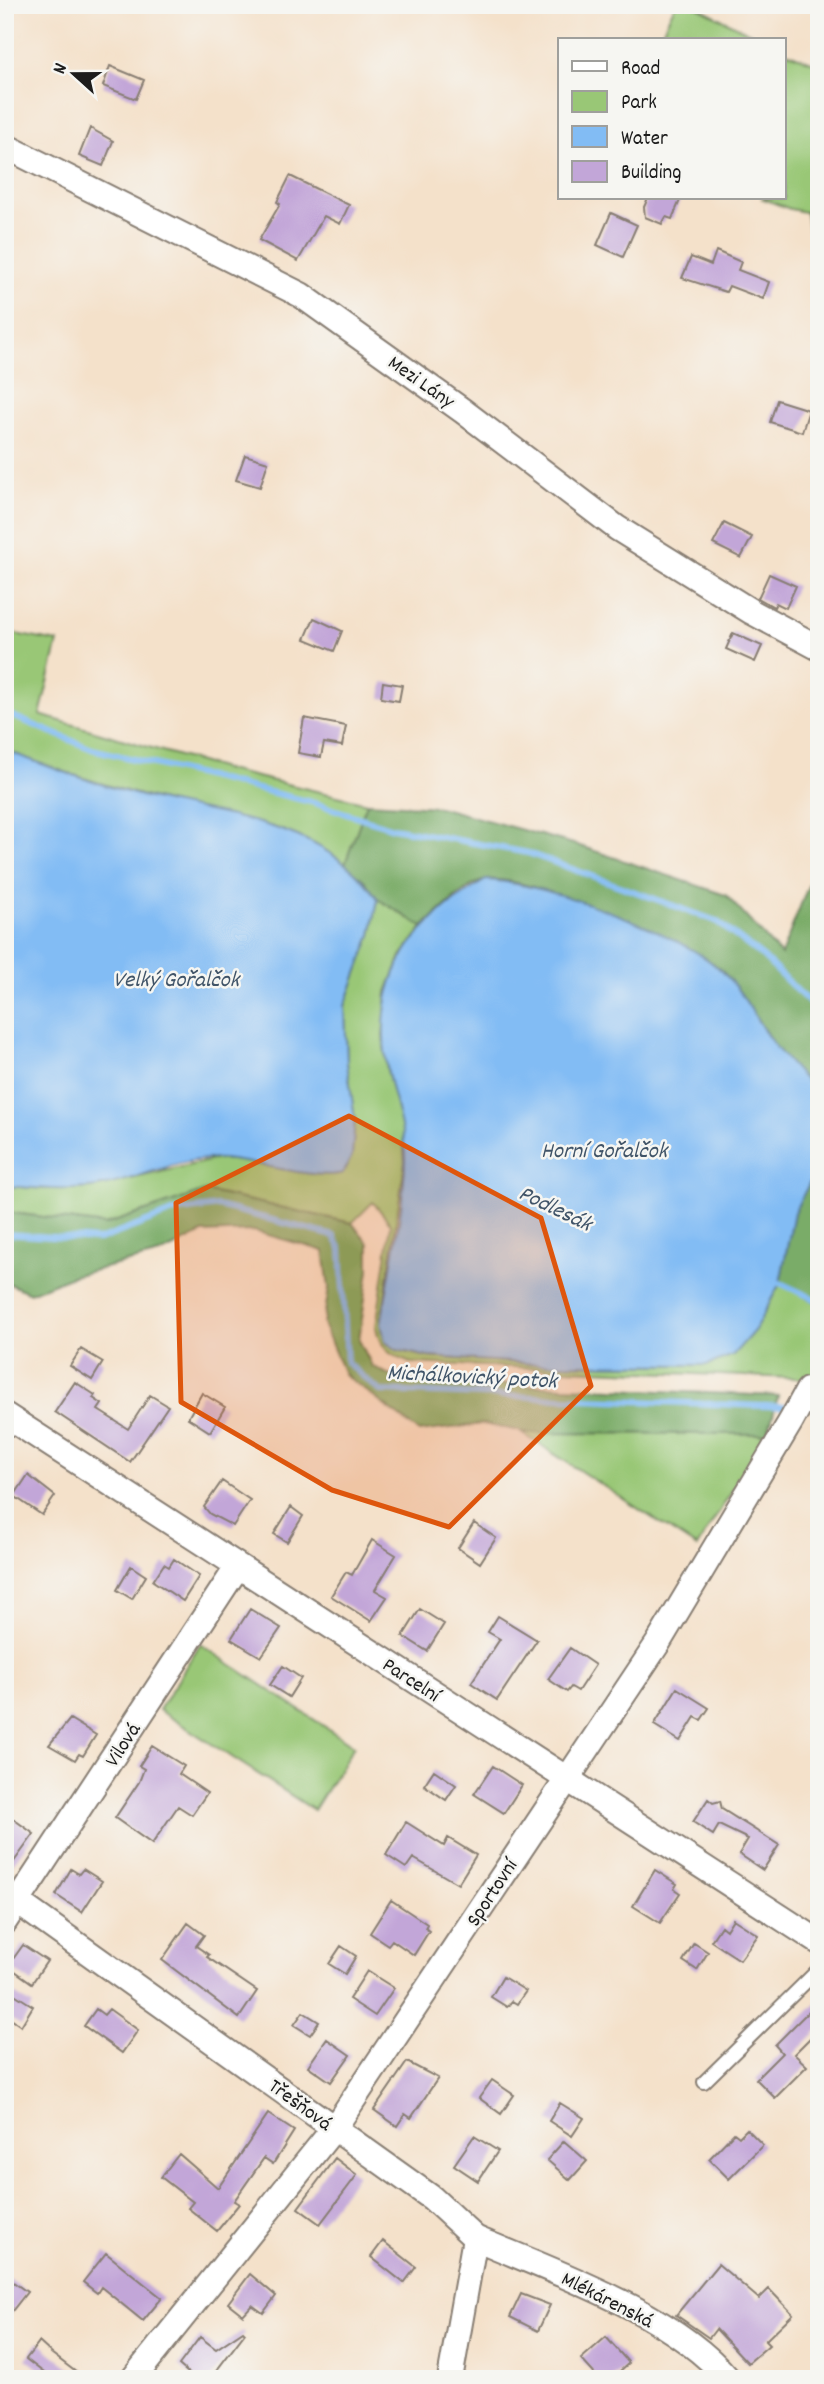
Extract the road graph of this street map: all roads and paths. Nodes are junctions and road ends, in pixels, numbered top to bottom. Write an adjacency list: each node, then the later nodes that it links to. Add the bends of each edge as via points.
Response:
1 (5, 146): 2 (street, Mezi Lány, via 301,295 617,528)
2 (819, 648)
3 (804, 1404): 6 (street, Sportovní, via 658,1643)
4 (5, 1415): 5 (street, Parcelní)
5 (238, 1566): 6 (street, Parcelní); 7 (street, Vilová)
6 (566, 1779): 8 (street, Parcelní); 11 (street, Sportovní)
7 (10, 1906): 11 (street, Třešňová)
8 (819, 1942)
9 (819, 1969): 10 (lane)
10 (704, 2082)
11 (335, 2127): 12 (street, Třešňová, via 432,2199); 13 (street, Sportovní)
12 (475, 2238): 14 (street); 15 (street, Mlékárenská, via 631,2308 701,2350)
13 (133, 2379)
14 (450, 2379)
15 (728, 2379)

